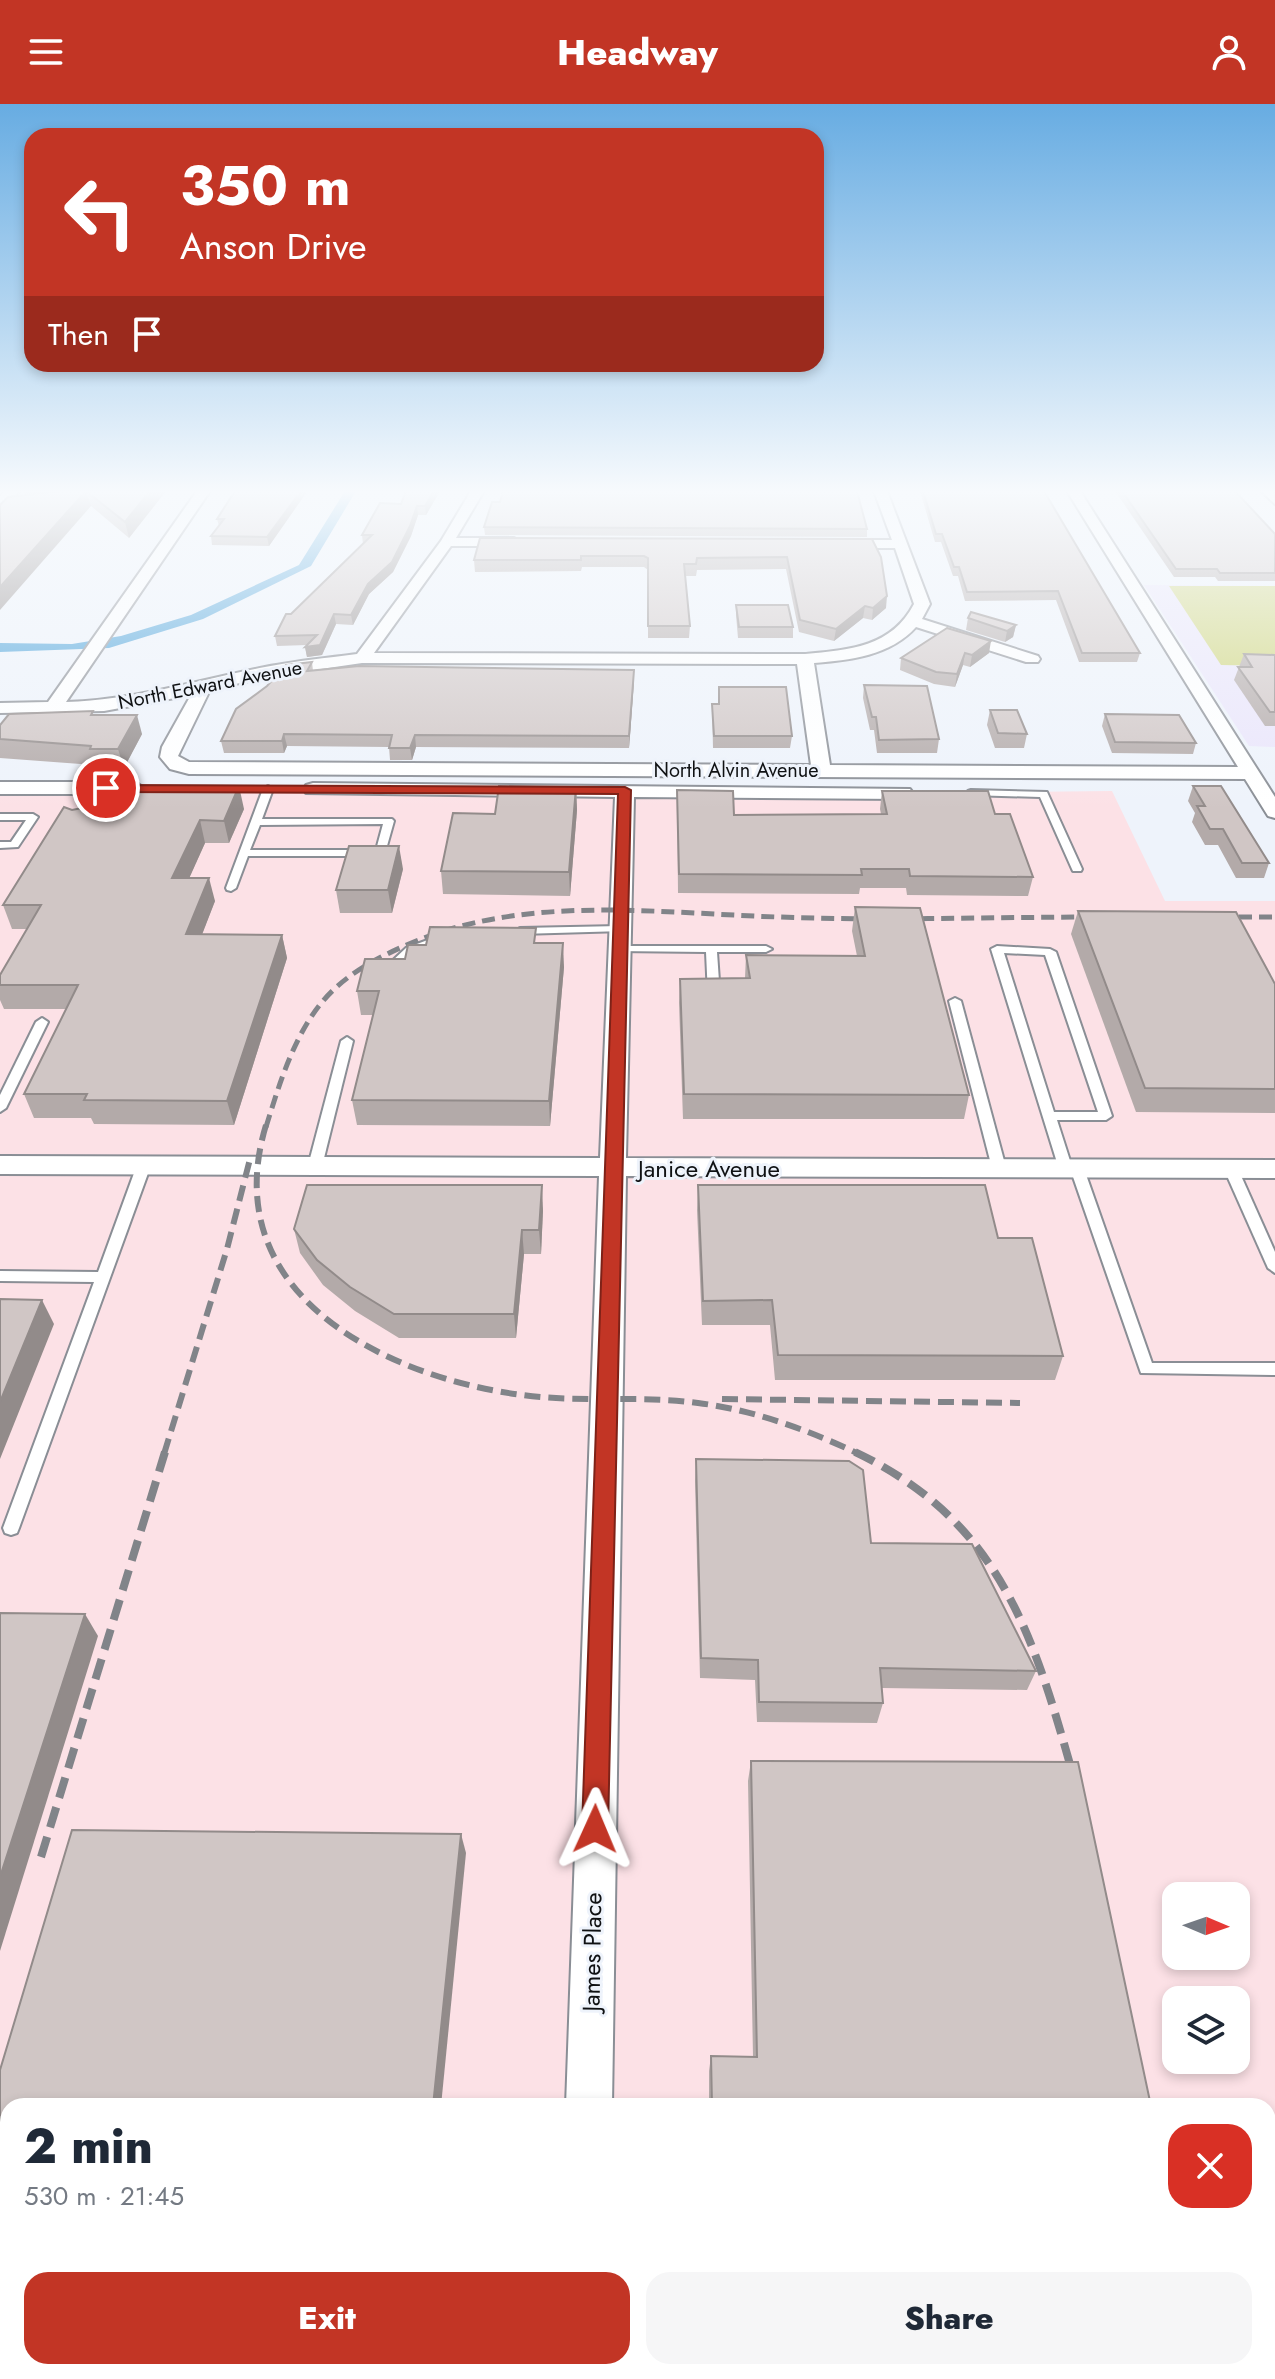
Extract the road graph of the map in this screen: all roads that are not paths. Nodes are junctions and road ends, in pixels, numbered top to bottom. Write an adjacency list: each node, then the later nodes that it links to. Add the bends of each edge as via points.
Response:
1 (128, 597): 11 (street)
2 (407, 597): 6 (street)
3 (919, 597): 5 (street)
4 (1140, 597): 13 (street)
5 (916, 622): 7 (street, North Edward Avenue, via 879,647); 8 (street)
6 (362, 658): 7 (street, North Edward Avenue); 9 (street, North Edward Avenue, via 266,672)
7 (805, 659): 12 (street)
8 (1032, 659)
9 (203, 688): 11 (street, North Edward Avenue, via 104,706); 12 (street, North Alvin Avenue, via 171,747 169,757 177,765)
10 (0, 708): 11 (street, North Edward Avenue, via 20,714)
11 (52, 709)
12 (821, 770): 13 (street, North Alvin Avenue)
13 (1248, 773): 20 (street)
14 (0, 788): 15 (street, via 102,795)
15 (150, 788)
16 (276, 789): 17 (street); 22 (lane)
17 (625, 790): 18 (street); 29 (street, James Place)
18 (911, 793)
19 (966, 793): 25 (lane, via 1044,794)
20 (1275, 812)
21 (0, 817): 23 (lane, via 33,817 14,845)
22 (255, 822): 24 (lane); 24 (lane, via 389,821 380,853)
23 (0, 845)
24 (244, 853): 26 (lane)
25 (1077, 869)
26 (231, 888)
27 (514, 932): 29 (lane)
28 (459, 936): 32 (lane, via 410,950)
29 (620, 939): 30 (lane); 42 (street, James Place)
30 (711, 949): 31 (lane); 33 (lane)
31 (766, 949)
32 (397, 962)
33 (714, 996)
34 (955, 1001): 43 (lane)
35 (42, 1022): 37 (lane)
36 (347, 1041): 41 (lane)
37 (0, 1108)
38 (1049, 1116): 38 (lane, via 1045,1101 997,949 1050,952 1106,1116); 44 (lane)
39 (0, 1165): 40 (street, Janice Avenue)
40 (144, 1165): 41 (street, Janice Avenue); 49 (lane)
41 (315, 1166): 42 (street, Janice Avenue)
42 (615, 1167): 43 (street, Janice Avenue); 52 (street, James Place)
43 (999, 1168): 44 (street, Janice Avenue)
44 (1072, 1169): 45 (street, Janice Avenue); 50 (lane, via 1146,1369)
45 (1231, 1169): 46 (street, Janice Avenue); 47 (lane)
46 (1275, 1169)
47 (1275, 1268)
48 (0, 1276): 49 (lane)
49 (103, 1277): 51 (lane)
50 (1275, 1369)
51 (11, 1528)
52 (589, 2098)

